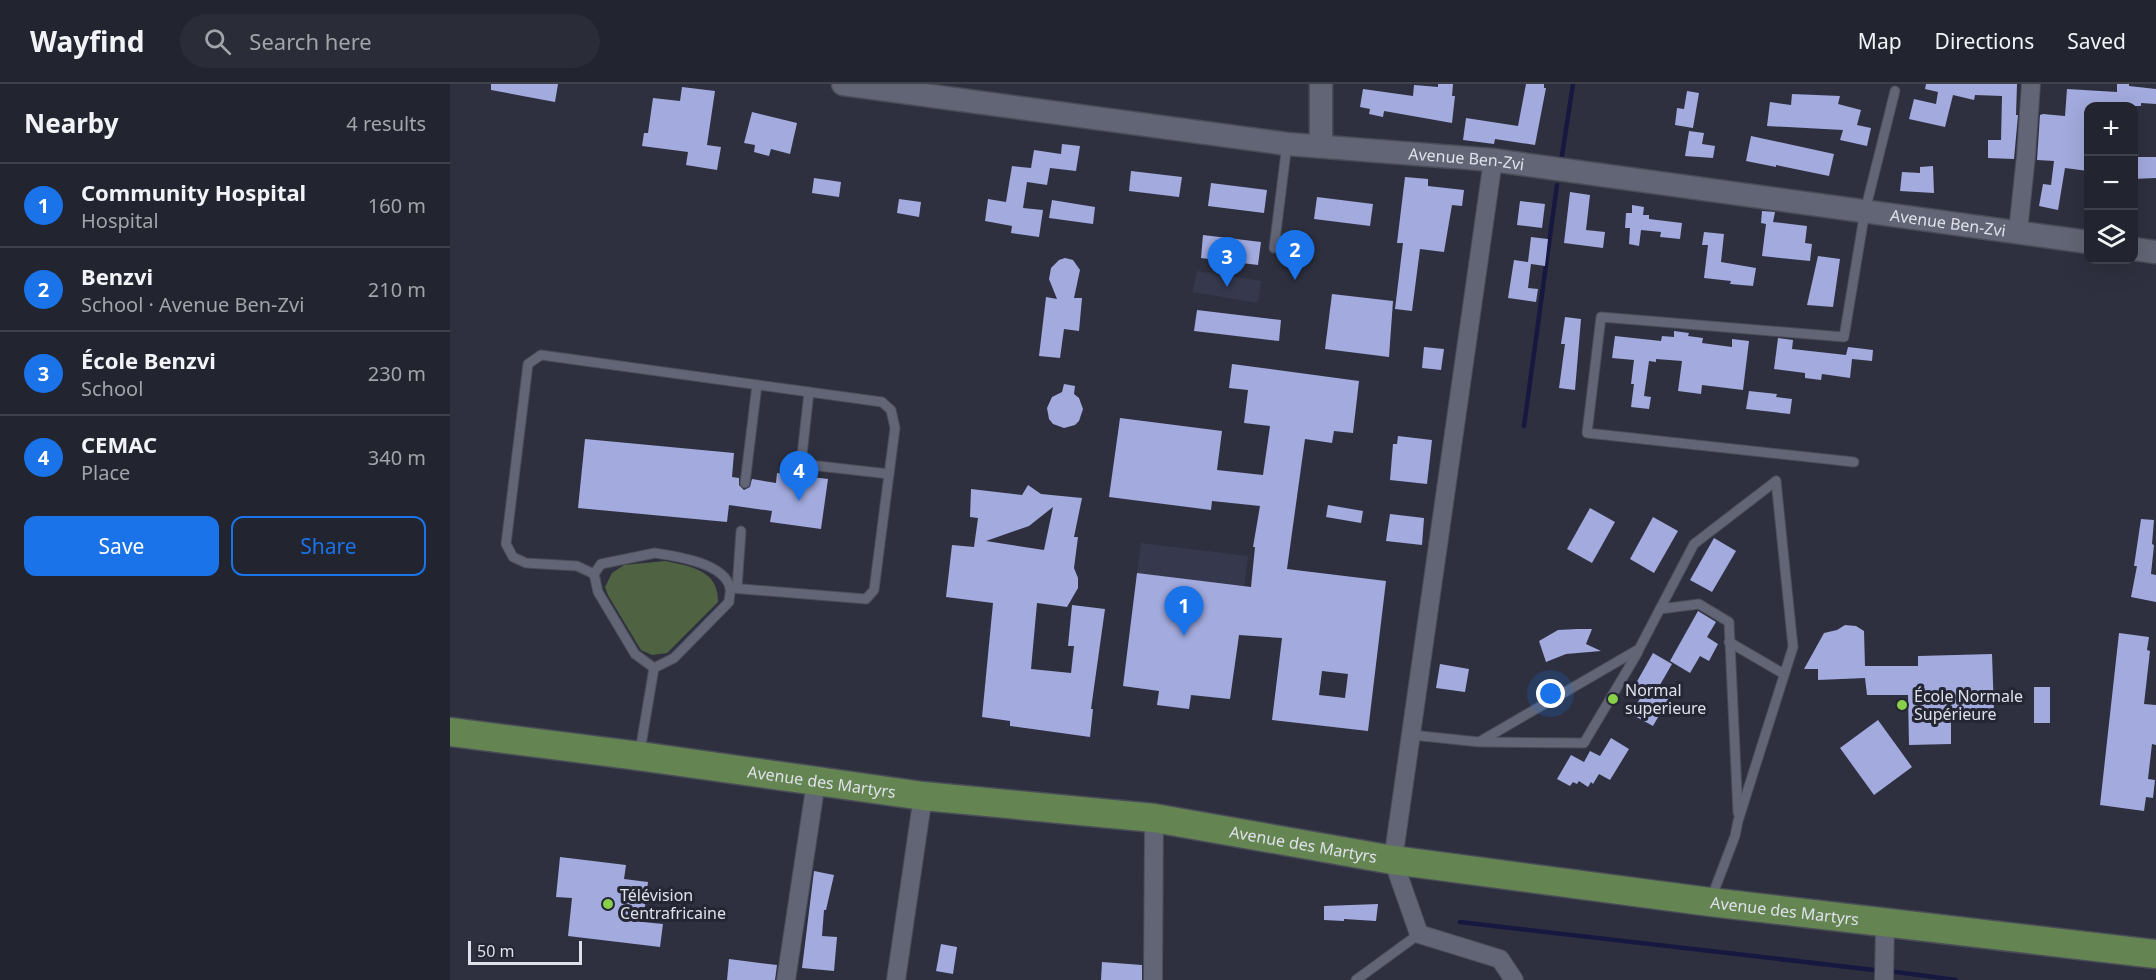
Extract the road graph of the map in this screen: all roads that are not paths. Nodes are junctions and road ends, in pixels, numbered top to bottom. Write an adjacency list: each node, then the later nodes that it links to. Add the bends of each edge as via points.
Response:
1 (843, 84): 4 (street, Avenue Ben-Zvi)
2 (1321, 84): 7 (street)
3 (2031, 84): 10 (street)
4 (893, 87): 6 (street, Avenue Ben-Zvi)
5 (1895, 91): 9 (lane)
6 (1287, 144): 7 (street, Avenue Ben-Zvi); 12 (lane)
7 (1321, 146): 8 (street, Avenue Ben-Zvi)
8 (1493, 160): 9 (street, Avenue Ben-Zvi); 28 (street)
9 (1865, 210): 10 (street, Avenue Ben-Zvi); 17 (lane, via 1844,337 1601,317 1587,433)
10 (2018, 231): 11 (street, Avenue Ben-Zvi)
11 (2084, 241)
12 (1274, 248)
13 (2138, 250): 14 (street)
14 (2156, 252)
15 (757, 385): 16 (lane); 19 (lane); 21 (lane, via 541,356 528,364 506,544 513,557 526,563 577,566)
16 (809, 392): 18 (lane, via 882,402 891,410 895,428); 18 (lane, via 801,464)
17 (1854, 462)
18 (889, 474): 22 (lane, via 874,590 866,598)
19 (745, 483)
20 (741, 531): 22 (lane)
21 (594, 574): 22 (lane, via 601,564 655,553 689,558 723,575); 26 (lane, via 598,592 634,654)
22 (734, 588): 26 (lane, via 729,602 674,658)
23 (1660, 609): 24 (lane, via 1699,604 1729,622); 25 (lane); 27 (lane, via 1694,544 1776,481 1793,647)
24 (1729, 642): 27 (lane); 35 (lane)
25 (1639, 650): 30 (lane); 30 (lane, via 1584,743)
26 (654, 668): 31 (lane)
27 (1785, 674): 35 (lane)
28 (1412, 735): 30 (lane); 36 (street)
29 (457, 739): 31 (main road, Avenue des Martyrs)
30 (1479, 742)
31 (639, 756): 32 (main road, Avenue des Martyrs)
32 (816, 782): 33 (main road, Avenue des Martyrs); 41 (street)
33 (923, 796): 34 (main road, Avenue des Martyrs); 42 (street)
34 (1154, 818): 36 (main road, Avenue des Martyrs); 43 (street)
35 (1738, 821): 37 (lane)
36 (1393, 860): 37 (main road, Avenue des Martyrs); 39 (street)
37 (1710, 902): 38 (main road, Avenue des Martyrs)
38 (1885, 922): 40 (main road, Avenue des Martyrs); 46 (street)
39 (1419, 934): 44 (lane); 45 (street, via 1500,959)
40 (2156, 954)
41 (786, 980)
42 (896, 980)
43 (1154, 980)
44 (1356, 980)
45 (1514, 980)
46 (1884, 980)

